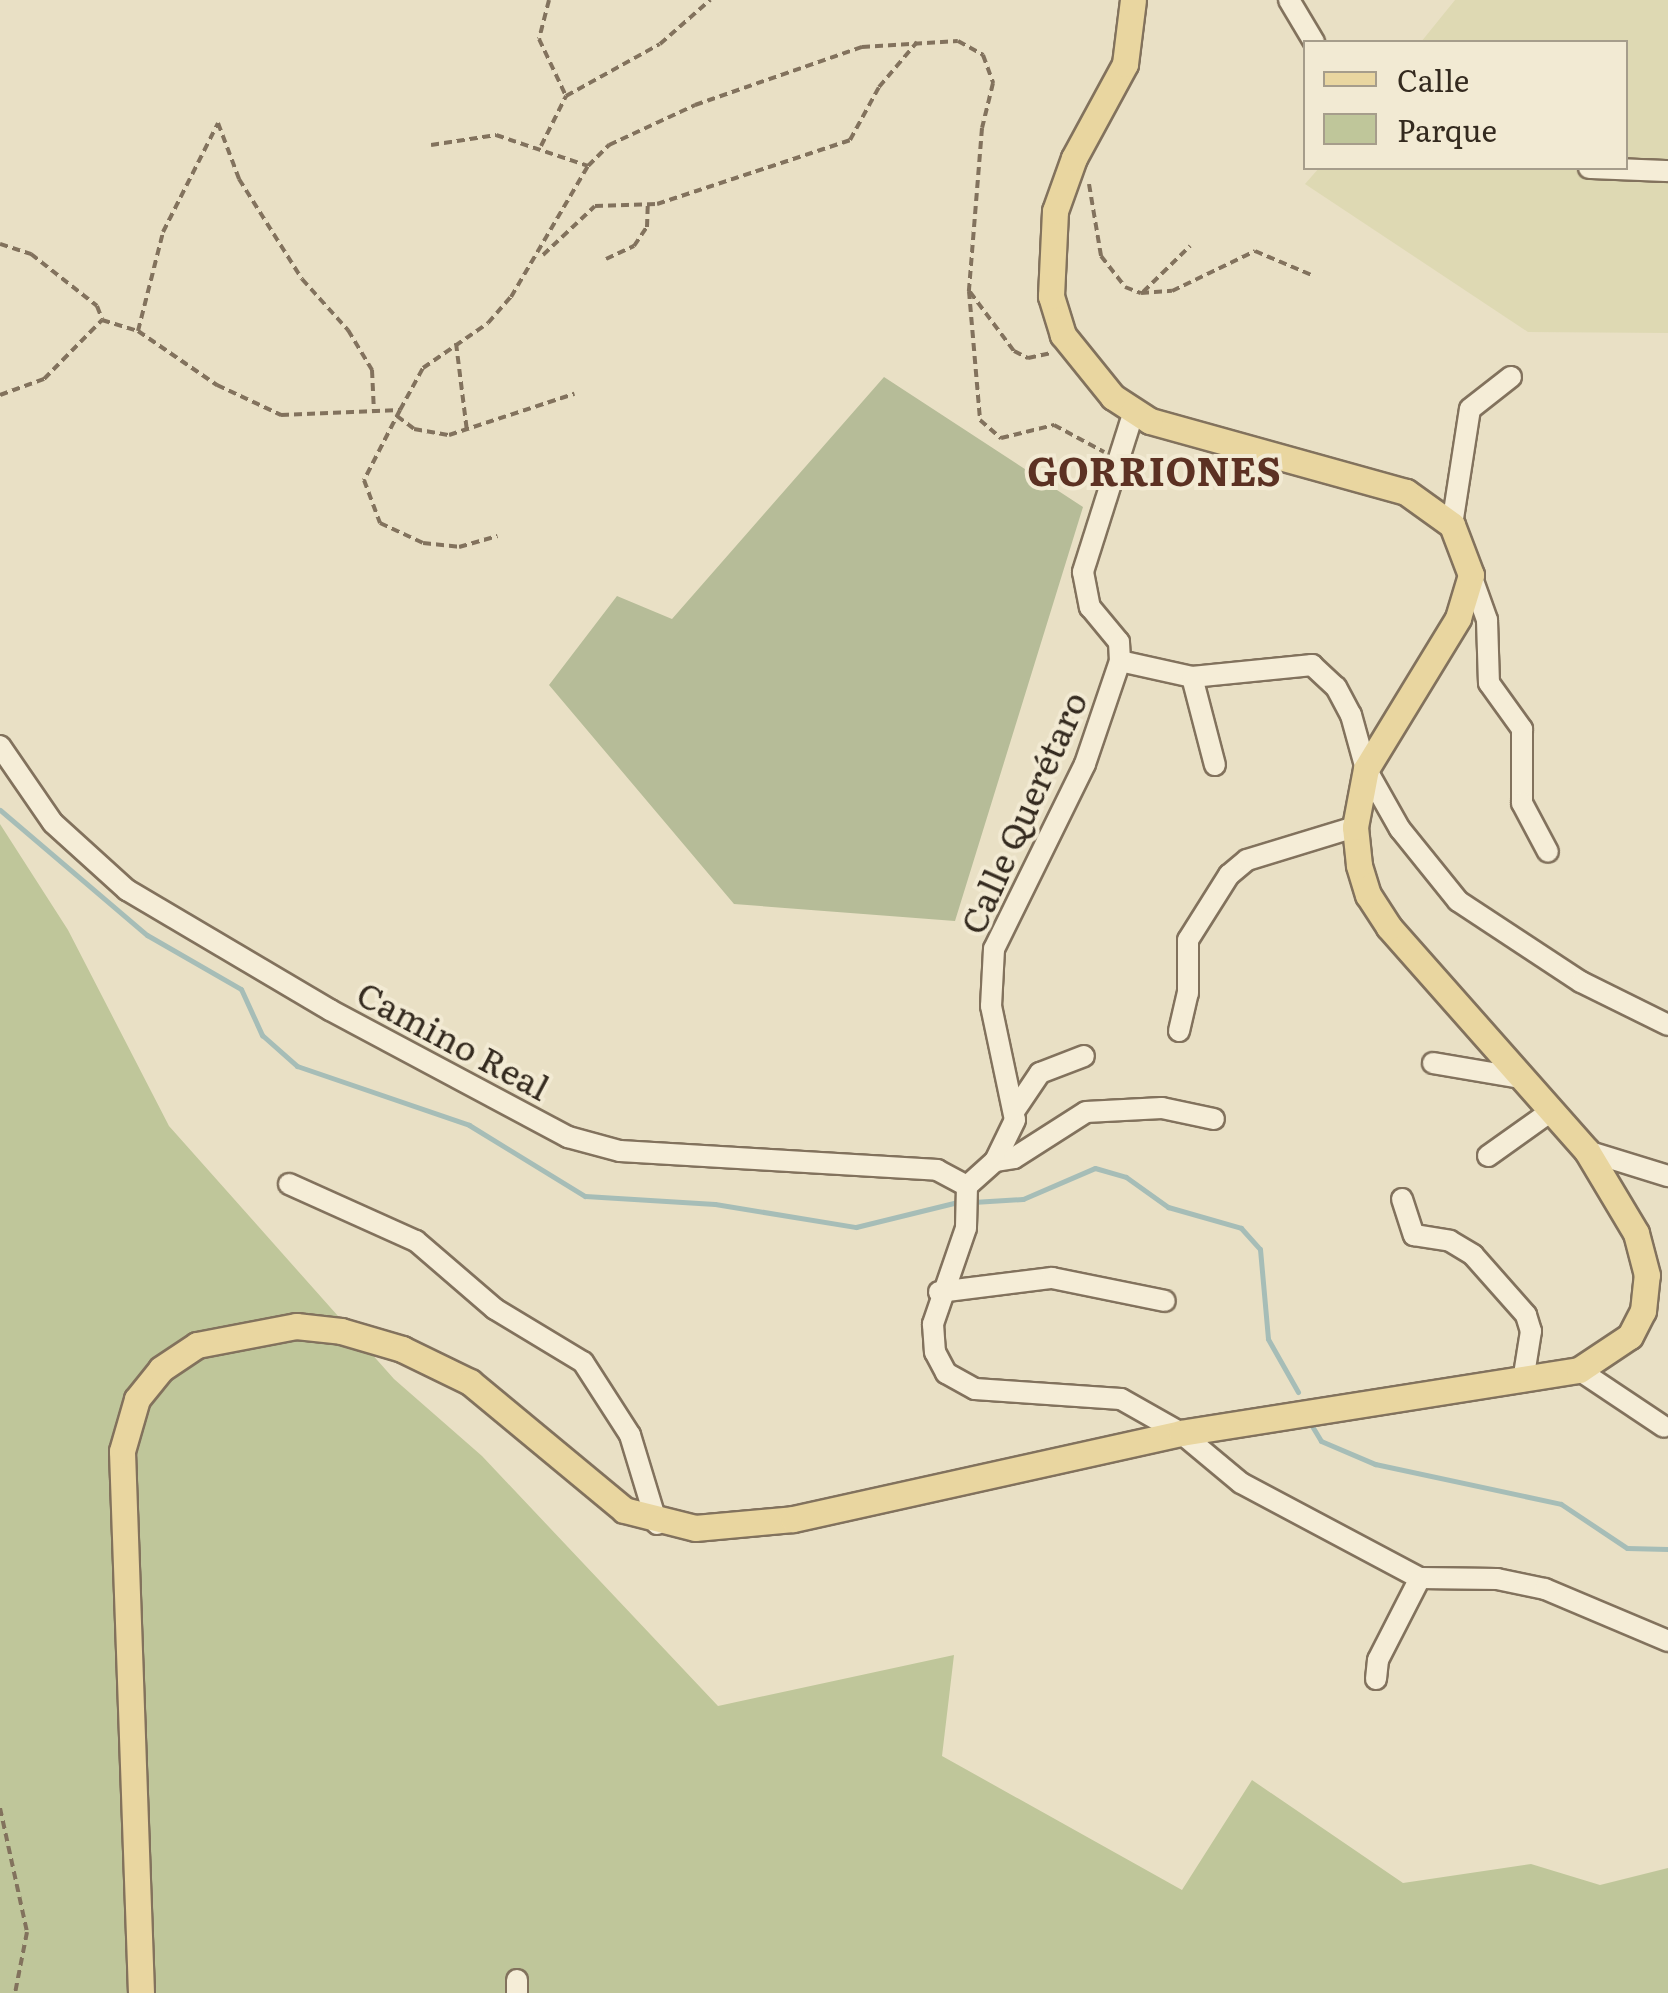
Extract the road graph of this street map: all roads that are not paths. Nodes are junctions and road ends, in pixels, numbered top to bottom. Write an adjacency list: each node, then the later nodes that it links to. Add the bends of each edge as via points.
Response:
1 (1133, 0): 7 (main road, via 1124,64 1074,158 1049,254 1050,296 1072,349)
2 (1289, 0): 3 (street)
3 (1313, 40)
4 (1628, 170): 5 (street)
5 (1668, 171)
6 (1511, 378): 8 (street, via 1470,410)
7 (1134, 411): 8 (main road, via 1201,438 1406,492); 10 (street, Calle Querétaro, via 1083,588 1120,642)
8 (1452, 526): 9 (main road)
9 (1471, 575): 14 (main road, via 1458,618); 16 (street, via 1487,620 1489,683 1522,729 1522,803)
10 (1120, 661): 11 (street, Calle Querétaro); 22 (street, Calle Querétaro, via 1084,764 994,948 992,1006)
11 (1192, 676): 13 (street); 14 (street, Calle Querétaro, via 1312,665 1336,687 1351,714)
12 (0, 746): 30 (street, Camino Real, via 53,823 127,890 330,1010 568,1136 620,1151 937,1170)
13 (1215, 765)
14 (1366, 769): 15 (main road); 17 (street, via 1400,829 1458,901 1581,982)
15 (1355, 827): 18 (street, via 1247,860 1229,875 1188,940); 21 (main road, via 1368,895 1389,927)
16 (1548, 852)
17 (1668, 1025)
18 (1179, 1031)
19 (1084, 1056): 22 (street, via 1040,1073)
20 (1432, 1063): 21 (street)
21 (1521, 1078): 23 (main road)
22 (1015, 1110): 27 (street)
23 (1552, 1110): 25 (main road); 26 (street)
24 (1214, 1119): 27 (street, via 1162,1108 1086,1112 1014,1158)
25 (1587, 1151): 28 (street); 34 (main road, via 1636,1232 1646,1275 1643,1311 1630,1336)
26 (1488, 1156)
27 (994, 1161): 30 (street)
28 (1668, 1176)
29 (289, 1184): 38 (street, via 416,1241 495,1309 583,1362 630,1435)
30 (967, 1186): 32 (street, via 966,1215)
31 (1402, 1199): 35 (street, via 1414,1235 1450,1240 1473,1255 1526,1314 1531,1331)
32 (939, 1292): 33 (street, via 1052,1278); 37 (street, via 935,1352 960,1382 1121,1399)
33 (1165, 1302)
34 (1579, 1370): 35 (main road); 36 (street)
35 (1524, 1381): 37 (main road)
36 (1664, 1427)
37 (1180, 1433): 38 (main road, via 793,1519 695,1528); 39 (street, via 1241,1482)
38 (657, 1524): 42 (main road, via 624,1510 470,1382 371,1338 296,1326 244,1331 197,1346 160,1370 138,1399 122,1451 121,1483)
39 (1420, 1578): 40 (street, via 1496,1579 1545,1589); 41 (street, via 1378,1660)
40 (1668, 1641)
41 (1376, 1680)
42 (141, 1993)

